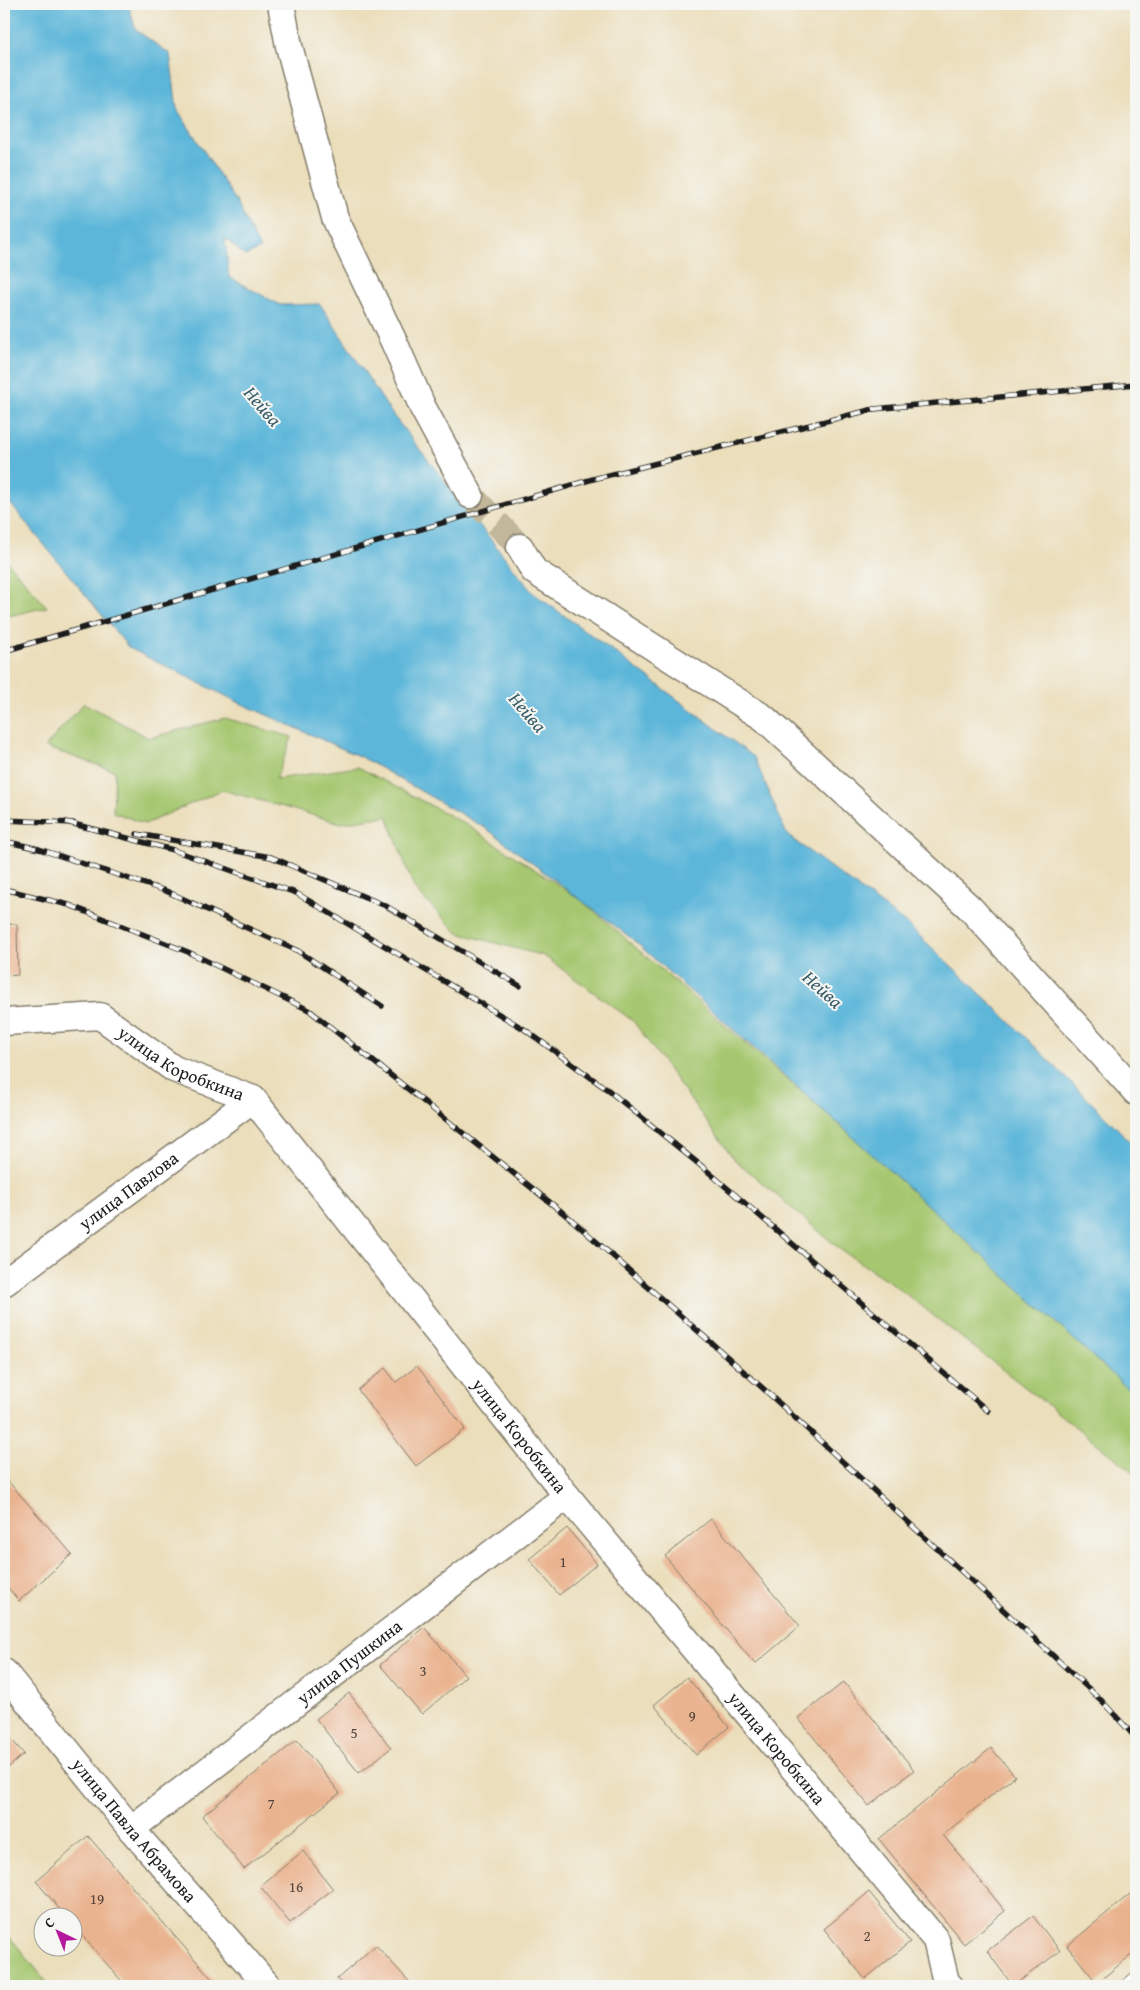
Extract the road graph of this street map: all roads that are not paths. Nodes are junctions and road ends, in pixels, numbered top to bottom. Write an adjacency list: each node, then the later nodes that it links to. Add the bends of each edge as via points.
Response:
1 (281, 4): 2 (street, via 289,46 336,218 423,408)
2 (470, 495)
3 (520, 547): 5 (street, via 534,571 764,718 970,908)
4 (4, 1022): 6 (street, улица Коробкина, via 100,1016 174,1069)
5 (1136, 1092)
6 (253, 1099): 7 (street, улица Павлова); 8 (street, улица Коробкина)
7 (4, 1283)
8 (567, 1496): 10 (street, улица Пушкина); 12 (street, улица Коробкина, via 936,1940)
9 (4, 1672): 10 (street, улица Павла Абрамова)
10 (131, 1829): 13 (street, улица Павла Абрамова)
11 (1136, 1979): 14 (lane)
12 (946, 1985)
13 (268, 1986)
14 (1128, 1986)

